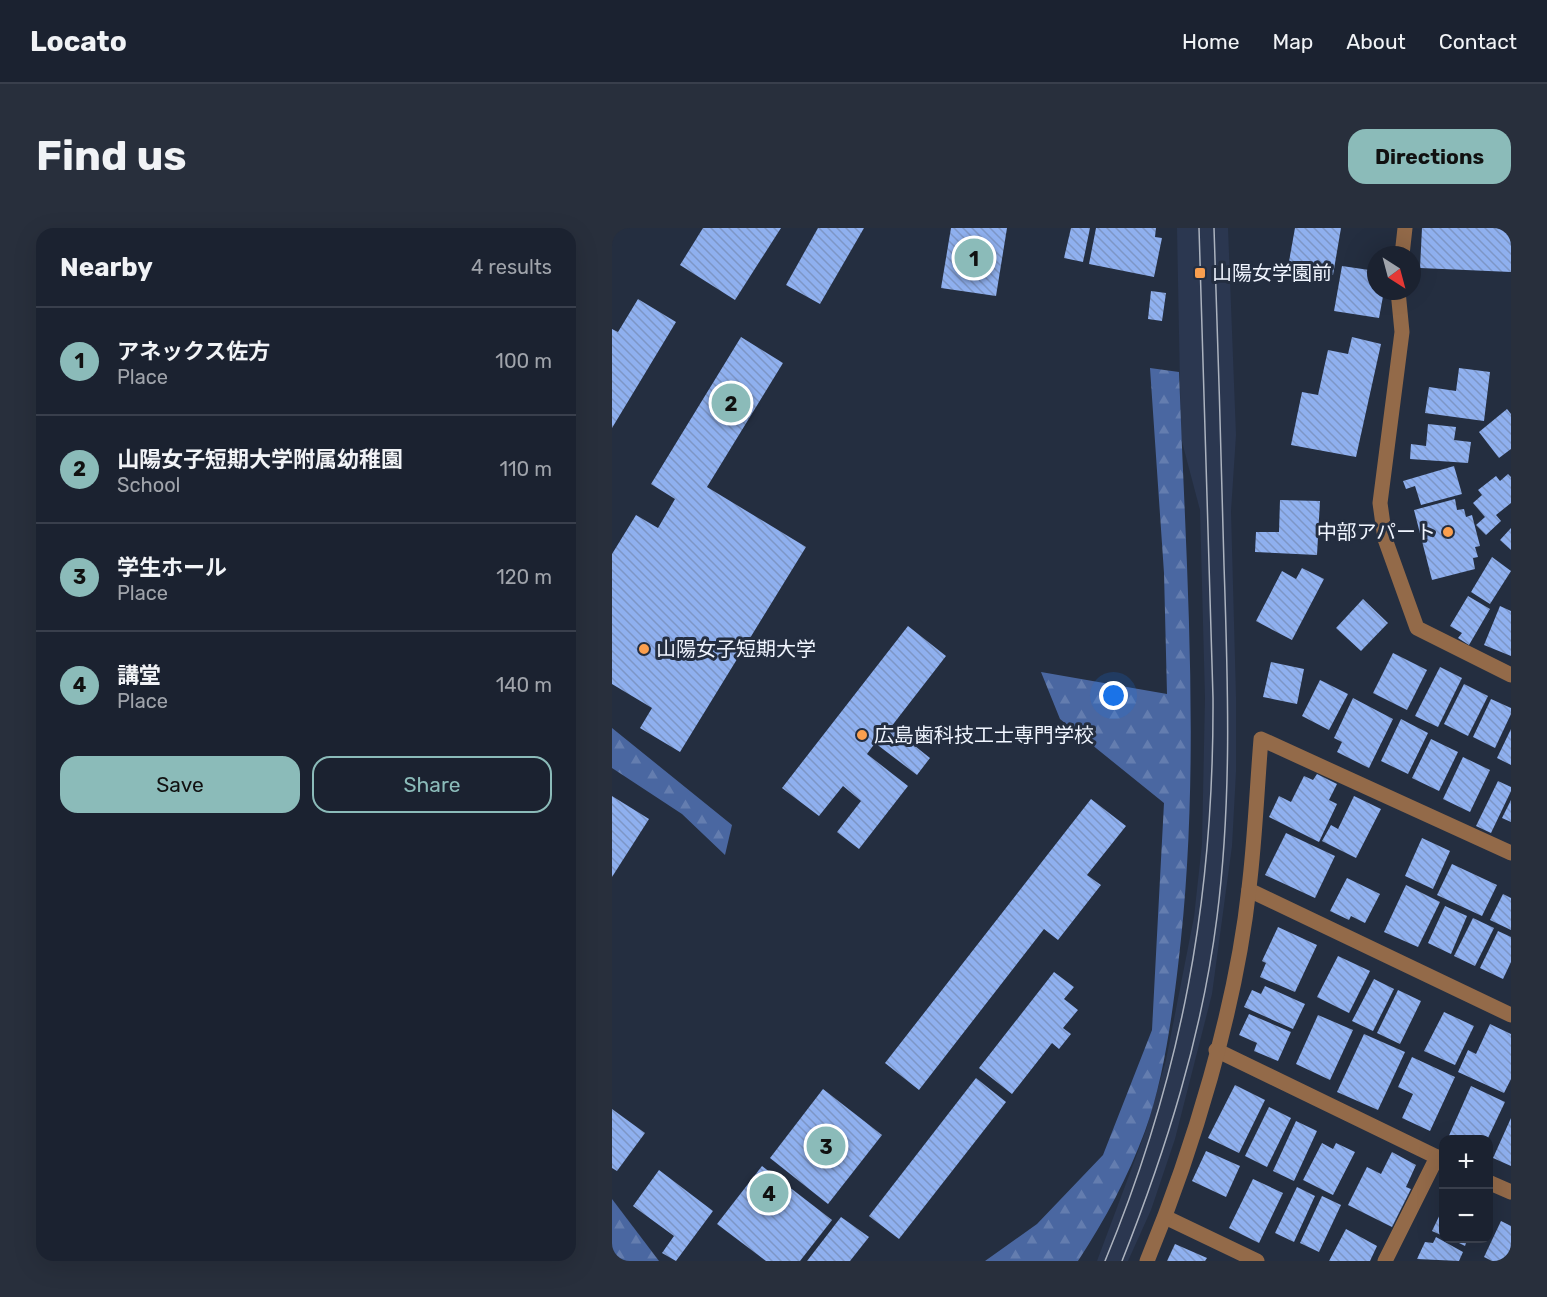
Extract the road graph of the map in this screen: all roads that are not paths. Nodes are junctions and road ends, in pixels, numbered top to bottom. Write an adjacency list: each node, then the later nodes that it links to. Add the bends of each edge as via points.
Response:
1 (1405, 228): 2 (street)
2 (1403, 246)
3 (1399, 300): 4 (street, via 1402,332 1380,503 1385,539 1417,628)
4 (1511, 675)
5 (1511, 853): 6 (street, via 1261,739)
6 (1249, 890): 7 (street); 8 (street)
7 (1511, 1015)
8 (1216, 1050): 9 (street); 13 (street)
9 (1439, 1159)
10 (1439, 1161): 16 (street)
11 (1493, 1184): 12 (street)
12 (1511, 1192)
13 (1165, 1217): 14 (street); 15 (street)
14 (1147, 1261)
15 (1257, 1261)
16 (1385, 1261)

